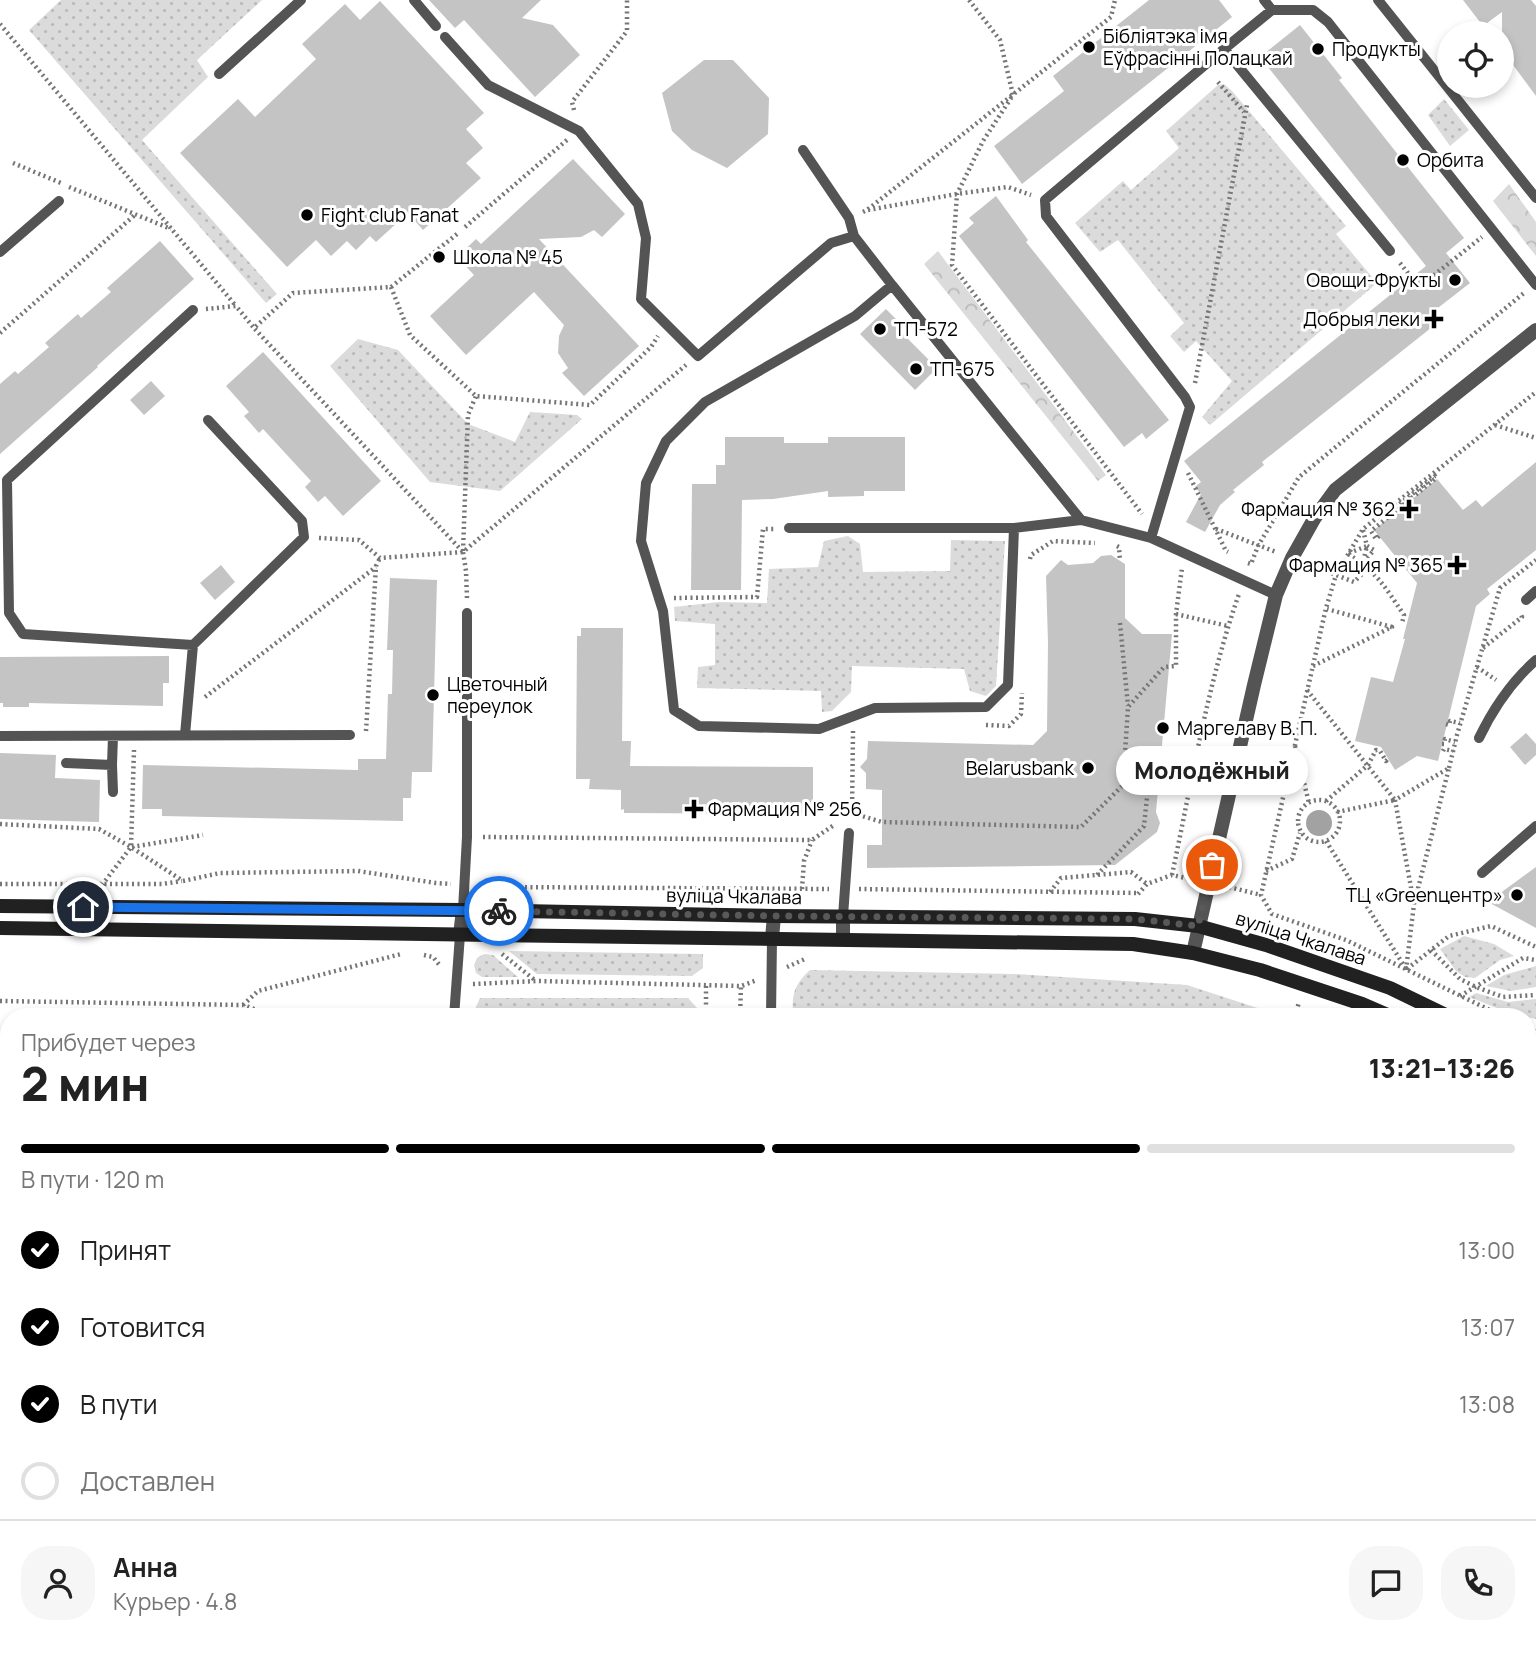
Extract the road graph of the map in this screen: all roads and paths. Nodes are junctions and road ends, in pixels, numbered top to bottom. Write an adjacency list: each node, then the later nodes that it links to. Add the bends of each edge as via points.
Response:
1 (301, 0): 12 (lane)
2 (414, 0): 9 (lane)
3 (969, 0): 14 (path, via 1000,40)
4 (1115, 0): 14 (path, via 1111,17)
5 (1264, 0): 7 (lane)
6 (1378, 0): 20 (lane)
7 (1272, 10): 11 (lane); 33 (lane, via 1313,10 1328,22)
8 (0, 24): 26 (path)
9 (436, 26)
10 (445, 37): 37 (lane, via 488,85 579,131 638,204 646,238 641,299)
11 (1224, 49): 21 (lane); 30 (lane)
12 (219, 74)
13 (1217, 82): 16 (path)
14 (1013, 95): 19 (path); 23 (path)
15 (1247, 105): 16 (path)
16 (1245, 113): 44 (path)
17 (803, 150): 25 (lane)
18 (12, 163): 24 (path)
19 (957, 194): 21 (path, via 1008,187); 23 (path); 50 (path, via 952,264)
20 (1536, 198)
21 (1045, 200): 44 (lane, via 1046,216)
22 (59, 201): 31 (lane)
23 (867, 210): 25 (path)
24 (136, 214): 26 (path); 40 (path)
25 (849, 218): 28 (lane)
26 (172, 229): 35 (path)
27 (457, 234): 34 (path)
28 (854, 236): 32 (lane); 41 (lane, via 831,243)
29 (1482, 237): 30 (path, via 1419,287)
30 (1390, 251)
31 (0, 252)
32 (892, 285): 51 (lane); 75 (lane, via 855,316 705,402 666,441 646,483 641,541)
33 (1536, 285): 59 (path, via 1299,477)
34 (391, 287): 38 (path, via 293,293); 43 (path, via 410,335)
35 (236, 306): 36 (path); 38 (path)
36 (192, 310): 85 (lane, via 7,480 9,613 23,634)
37 (664, 324): 41 (lane); 43 (path, via 651,347 590,405)
38 (254, 328): 62 (path)
39 (1536, 330): 74 (street, via 1335,490 1301,541)
40 (0, 333)
41 (698, 356): 62 (path)
42 (1536, 392): 46 (path)
43 (476, 396): 62 (path, via 468,415)
44 (1190, 407): 57 (lane)
45 (208, 420): 56 (lane, via 302,522)
46 (1495, 425): 47 (path); 49 (path)
47 (1536, 438)
48 (1187, 472): 54 (path)
49 (1390, 507): 55 (path); 58 (path, via 1392,510 1435,476 1371,531)
50 (1143, 516)
51 (1081, 520): 53 (lane); 57 (lane)
52 (789, 528): 53 (lane); 75 (path, via 763,529 757,597)
53 (1014, 528): 92 (lane, via 1008,685 986,707 874,708)
54 (1215, 529): 59 (path); 59 (path, via 1226,551 1251,564)
55 (1363, 529): 58 (path); 60 (path); 64 (path)
56 (304, 537): 62 (path, via 359,540 380,558); 85 (lane)
57 (1151, 538): 74 (lane)
58 (1377, 538): 60 (path); 61 (path)
59 (1258, 546): 63 (path)
60 (1367, 546): 61 (path); 64 (path); 67 (path)
61 (1374, 550): 67 (path)
62 (463, 552): 80 (path)
63 (1280, 553)
64 (1348, 554): 67 (path); 70 (path)
65 (1536, 560): 71 (path)
66 (1311, 565): 70 (path)
67 (1365, 565): 70 (path, via 1354,582); 83 (path, via 1381,579 1404,615)
68 (376, 566): 91 (path)
69 (1183, 566): 81 (path)
70 (1336, 575): 79 (path)
71 (1500, 588): 76 (path); 86 (path)
72 (1536, 591): 77 (lane)
73 (1240, 593): 84 (path)
74 (1276, 595): 150 (street)
75 (659, 598): 92 (lane, via 674,710 699,726 819,729)
76 (1507, 598)
77 (1526, 600)
78 (1515, 607): 86 (path, via 1522,617)
79 (1326, 608): 88 (path); 88 (path, via 1392,627)
80 (467, 613): 133 (lane)
81 (1176, 614): 84 (path); 90 (path, via 1176,666 1164,667)
82 (1120, 623): 90 (path)
83 (1402, 623)
84 (1228, 626): 129 (path)
85 (193, 645): 91 (lane)
86 (1482, 649): 93 (path)
87 (1536, 660): 99 (lane, via 1491,713)
88 (1312, 667): 89 (path)
89 (1307, 690): 101 (path); 108 (path)
90 (1128, 707): 110 (path)
91 (187, 710): 95 (lane)
92 (853, 716): 116 (path)
93 (1460, 723): 94 (path); 100 (path)
94 (1446, 724)
95 (185, 735): 96 (lane); 98 (lane)
96 (350, 735)
97 (0, 736): 98 (lane)
98 (113, 736): 107 (lane)
99 (1479, 738)
100 (1455, 742): 102 (path, via 1445,739); 104 (path)
101 (1295, 743): 114 (path); 126 (path)
102 (1442, 744)
103 (1443, 751): 104 (path)
104 (1453, 751): 109 (path)
105 (1388, 759): 108 (path, via 1376,750)
106 (66, 763): 107 (lane)
107 (112, 765): 111 (lane)
108 (1368, 765): 112 (path); 113 (path)
109 (1449, 768): 112 (path); 142 (path)
110 (1123, 785): 116 (path, via 1081,827 882,822); 128 (path, via 1148,788 1144,826)
111 (113, 792)
112 (1395, 800): 115 (path); 142 (path)
113 (1325, 801): 114 (path); 115 (path)
114 (1309, 803): 119 (path, via 1298,819)
115 (1338, 812): 124 (path, via 1337,832)
116 (852, 813): 123 (path)
117 (0, 824): 125 (path, via 99,829)
118 (1536, 826): 127 (lane)
119 (1301, 832): 124 (path, via 1312,841); 126 (path, via 1292,859)
120 (849, 833): 138 (lane)
121 (203, 835): 125 (path)
122 (481, 837): 123 (path)
123 (812, 840): 137 (path, via 804,861)
124 (1325, 841): 162 (path)
125 (131, 847): 131 (path); 135 (path)
126 (1266, 871): 141 (path)
127 (1482, 873)
128 (1097, 874): 134 (path, via 1131,872); 139 (path, via 1061,878)
129 (1172, 875): 130 (path); 134 (path)
130 (1190, 879)
131 (183, 881): 133 (path, via 220,873 358,871); 135 (path)
132 (0, 884): 135 (path)
133 (465, 884): 137 (path); 145 (lane)
134 (1147, 884): 140 (path)
135 (102, 885)
136 (1229, 887): 141 (path)
137 (802, 889): 138 (path)
138 (845, 889): 139 (path); 148 (lane)
139 (1049, 892): 140 (path)
140 (1138, 893): 143 (path)
141 (1261, 895): 146 (path)
142 (1414, 904): 162 (path)
143 (1135, 905)
144 (0, 906): 145 (main road, вуліца Чкалава)
145 (463, 910): 147 (main road, вуліца Чкалава); 152 (street)
146 (1272, 914): 149 (path); 162 (path, via 1346,940)
147 (774, 916): 148 (main road, вуліца Чкалава); 153 (street)
148 (844, 916): 150 (main road, вуліца Чкалава, via 1135,919); 154 (street)
149 (1270, 923)
150 (1198, 926): 159 (street); 181 (main road, вуліца Чкалава, via 1390,988)
151 (0, 928): 152 (main road)
152 (460, 935): 153 (main road); 165 (lane)
153 (772, 938): 154 (main road); 163 (lane)
154 (843, 939): 159 (main road, via 1133,944)
155 (1536, 947): 157 (path, via 1491,926 1449,936)
156 (497, 950): 164 (path)
157 (1431, 950): 162 (path); 168 (path, via 1460,979)
158 (410, 951): 173 (path, via 258,991)
159 (1193, 953): 180 (main road)
160 (813, 954): 163 (path)
161 (1536, 957): 168 (path, via 1523,958)
162 (1406, 970): 170 (path)
163 (771, 975): 167 (path); 178 (lane)
164 (537, 981): 165 (path); 166 (path)
165 (456, 985): 175 (lane)
166 (706, 985): 167 (path); 176 (path)
167 (741, 986): 177 (path)
168 (1476, 987): 169 (path, via 1503,997); 170 (path)
169 (1536, 995)
170 (1460, 996): 182 (path)
171 (1288, 999): 179 (path, via 1301,1003)
172 (0, 1001): 173 (path)
173 (243, 1004): 174 (path)
174 (253, 1008)
175 (455, 1008)
176 (706, 1008)
177 (740, 1008)
178 (771, 1008)
179 (1299, 1008)
180 (1372, 1008)
181 (1431, 1008)
182 (1485, 1008)

